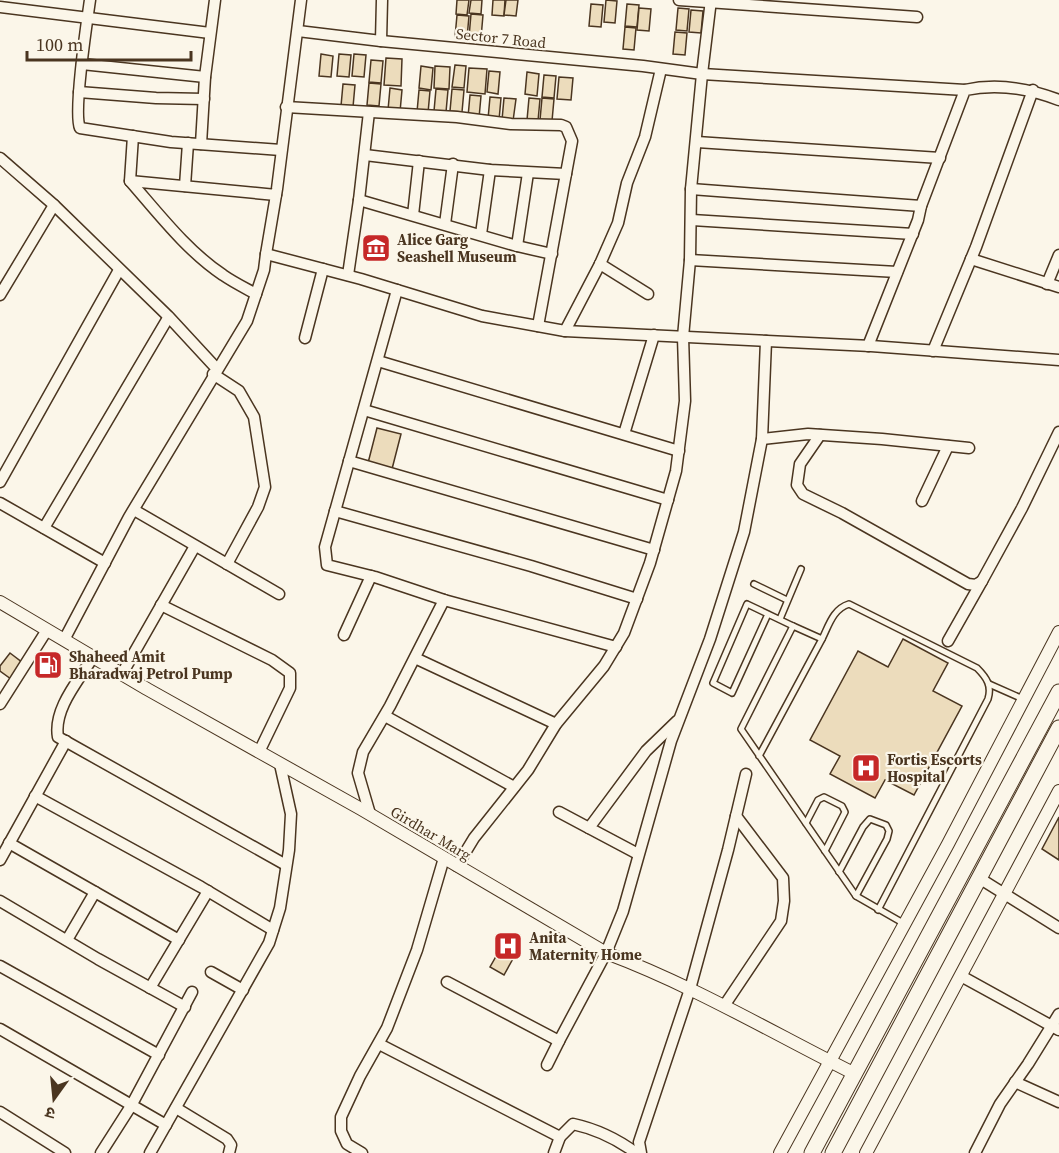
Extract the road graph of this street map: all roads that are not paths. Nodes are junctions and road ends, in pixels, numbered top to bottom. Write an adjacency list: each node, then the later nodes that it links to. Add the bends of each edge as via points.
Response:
1 (90, 0): 9 (street)
2 (215, 0): 11 (street)
3 (301, 0): 10 (street)
4 (382, 0): 12 (street)
5 (679, 0): 6 (street)
6 (711, 2): 8 (street); 15 (street)
7 (0, 7): 9 (street)
8 (917, 17)
9 (87, 18): 11 (street); 13 (street)
10 (298, 31): 12 (street, Sector 7 Road); 22 (street)
11 (210, 33): 16 (street)
12 (381, 41): 14 (street, Sector 7 Road)
13 (82, 64): 16 (street); 19 (street)
14 (660, 69): 15 (street, Sector 7 Road); 55 (street, via 645,137 627,183 618,223)
15 (702, 75): 17 (street, Sector 7 Road); 25 (street)
16 (205, 76): 20 (street)
17 (964, 90): 18 (street, Sector 7 Road, via 985,85); 30 (street)
18 (1033, 90): 21 (street, Sector 7 Road); 53 (street)
19 (79, 92): 20 (street); 24 (street, via 80,128)
20 (204, 99): 27 (street)
21 (1059, 100)
22 (286, 107): 23 (street); 28 (street)
23 (369, 112): 29 (street); 36 (street, via 561,125 572,141)
24 (133, 136): 26 (street); 37 (street)
25 (697, 142): 30 (street); 39 (street)
26 (188, 143): 27 (street); 38 (street)
27 (201, 144): 28 (street)
28 (281, 150): 40 (street)
29 (365, 155): 32 (street); 41 (street)
30 (940, 158): 43 (street)
31 (0, 159): 42 (street)
32 (419, 160): 33 (street); 44 (street)
33 (453, 164): 34 (street); 46 (street)
34 (490, 170): 35 (street); 47 (street)
35 (528, 173): 36 (street); 49 (street)
36 (566, 174): 51 (street)
37 (130, 181): 38 (street); 63 (street, via 194,250 221,274)
38 (184, 186): 40 (street)
39 (691, 189): 43 (street); 45 (street)
40 (276, 195): 50 (street)
41 (359, 200): 44 (street); 59 (street)
42 (54, 206): 57 (street); 65 (street)
43 (921, 207): 48 (street)
44 (413, 215): 46 (street)
45 (692, 220): 48 (street); 54 (street)
46 (445, 224): 47 (street)
47 (481, 234): 49 (street)
48 (913, 234): 58 (street)
49 (517, 246): 51 (street)
50 (266, 254): 56 (street); 63 (street)
51 (552, 254): 67 (street)
52 (1059, 255): 60 (street)
53 (971, 259): 60 (street); 74 (street)
54 (690, 260): 58 (street); 70 (street)
55 (600, 264): 64 (street); 68 (street)
56 (323, 269): 59 (street); 71 (street)
57 (119, 270): 66 (street); 87 (street)
58 (897, 272): 73 (street)
59 (348, 275): 62 (street)
60 (1047, 284): 61 (street)
61 (1059, 286)
62 (397, 290): 67 (street, via 482,316); 76 (street)
63 (256, 294): 77 (street, via 247,321)
64 (648, 294)
65 (0, 295)
66 (168, 318): 77 (street); 93 (street)
67 (538, 326): 68 (street)
68 (565, 331): 69 (street)
69 (654, 335): 70 (street); 80 (street)
70 (682, 337): 72 (street); 85 (street, via 685,402)
71 (305, 339)
72 (766, 341): 73 (street); 82 (street)
73 (868, 346): 74 (street)
74 (933, 351): 75 (street)
75 (1059, 360)
76 (378, 361): 78 (street); 80 (street)
77 (215, 371): 91 (street); 97 (street, via 239,391 254,417 265,487)
78 (363, 410): 86 (street); 88 (street)
79 (1059, 432): 100 (street)
80 (624, 434): 85 (street)
81 (820, 435): 82 (street); 83 (street); 100 (street, via 800,464 797,485 803,494 968,584)
82 (762, 439): 126 (street, via 744,532 710,639)
83 (948, 446): 84 (street); 89 (street)
84 (969, 448)
85 (679, 451): 88 (street)
86 (349, 461): 92 (street); 95 (street)
87 (0, 482)
88 (668, 500): 95 (street)
89 (922, 501)
90 (0, 503): 93 (street)
91 (134, 510): 94 (street); 96 (street)
92 (335, 511): 99 (street, via 325,547 327,565); 103 (street)
93 (44, 528): 96 (street)
94 (195, 546): 97 (street); 107 (street)
95 (654, 550): 103 (street)
96 (105, 563): 115 (street)
97 (227, 564): 102 (street)
98 (801, 569): 105 (lane)
99 (371, 576): 104 (street); 113 (street)
100 (982, 581): 116 (street)
101 (754, 584): 105 (lane)
102 (279, 594)
103 (637, 599): 117 (street)
104 (444, 600): 117 (street); 119 (street)
105 (787, 600): 109 (lane)
106 (0, 603): 111 (street, Girdhar Marg)
107 (161, 605): 120 (street); 130 (street, via 272,660 290,673 290,688)
108 (768, 614): 108 (lane, via 747,604 713,683 732,693); 109 (lane)
109 (780, 619): 110 (lane)
110 (793, 626): 114 (lane); 131 (lane, via 741,729)
111 (47, 630): 115 (street, Girdhar Marg); 124 (street)
112 (1059, 632): 123 (street)
113 (344, 635)
114 (822, 639): 121 (lane, via 833,616 841,606 849,604 977,668); 131 (lane)
115 (64, 640): 118 (street, Girdhar Marg)
116 (948, 641)
117 (616, 647): 127 (street)
118 (93, 657): 120 (street, Girdhar Marg); 129 (street, via 59,712 58,737)
119 (415, 658): 125 (street); 127 (street)
120 (122, 674): 130 (street, Girdhar Marg)
121 (989, 684): 123 (lane); 156 (lane, via 988,699)
122 (1059, 692): 181 (main road)
123 (1025, 700): 157 (street)
124 (0, 704)
125 (385, 716): 134 (street); 137 (street, via 363,752 358,773)
126 (679, 719): 141 (street, via 646,751); 144 (street)
127 (556, 724): 134 (street)
128 (1059, 728): 150 (main road)
129 (66, 741): 136 (street); 147 (street)
130 (259, 752): 132 (street, Girdhar Marg)
131 (759, 756): 140 (lane)
132 (280, 764): 137 (street, Girdhar Marg); 147 (street, via 291,814)
133 (746, 774): 139 (street)
134 (514, 786): 148 (street)
135 (1059, 791): 153 (street)
136 (35, 796): 142 (street); 151 (street)
137 (366, 812): 145 (street, Girdhar Marg)
138 (559, 812): 141 (street)
139 (736, 816): 168 (street); 171 (street, via 783,878 784,901 781,921)
140 (806, 823): 143 (lane); 143 (lane, via 818,800 824,797 842,806 842,821)
141 (589, 828): 144 (street)
142 (9, 843): 146 (street); 152 (street)
143 (825, 851): 149 (lane)
144 (638, 854): 162 (street, via 623,911)
145 (444, 858): 148 (street, Girdhar Marg); 177 (street, via 417,950)
146 (0, 860)
147 (286, 865): 159 (street)
148 (457, 866): 162 (street, Girdhar Marg)
149 (839, 872): 154 (lane); 154 (lane, via 870,819 886,825 886,839)
150 (979, 878): 153 (street); 198 (main road)
151 (208, 891): 159 (street); 161 (street)
152 (95, 892): 160 (street); 161 (street)
153 (1005, 894): 158 (street); 165 (street)
154 (856, 896): 156 (lane)
155 (0, 901): 160 (street)
156 (878, 910): 157 (lane)
157 (903, 923): 179 (street)
158 (1059, 928)
159 (273, 930): 169 (street)
160 (68, 940): 167 (street)
161 (179, 940): 167 (street)
162 (606, 952): 168 (street, Girdhar Marg); 176 (street)
163 (0, 966): 178 (street)
164 (211, 972): 169 (street)
165 (961, 976): 174 (street); 199 (street)
166 (447, 982): 176 (street)
167 (150, 988): 172 (street)
168 (690, 989): 171 (street, Girdhar Marg); 195 (street)
169 (243, 990): 185 (street)
170 (192, 992): 172 (street)
171 (724, 1006): 179 (street, Girdhar Marg)
172 (185, 1007): 178 (street)
173 (1059, 1014): 174 (street)
174 (1055, 1027): 182 (street)
175 (0, 1029): 184 (street)
176 (559, 1041): 180 (street)
177 (378, 1044): 188 (street); 193 (street, via 341,1117 341,1131 347,1144)
178 (159, 1055): 184 (street)
179 (830, 1061): 181 (street, Girdhar Marg); 196 (street)
180 (547, 1065)
181 (855, 1074): 197 (main road)
182 (1016, 1082): 183 (street); 200 (street)
183 (1059, 1102)
184 (131, 1106): 187 (street); 190 (street)
185 (176, 1108): 187 (street); 192 (street, via 227,1139 231,1145)
186 (0, 1112): 189 (street)
187 (166, 1125): 191 (street)
188 (560, 1137): 194 (street); 195 (street, via 573,1124 590,1128)
189 (65, 1153)
190 (101, 1153)
191 (150, 1153)
192 (229, 1153)
193 (362, 1153)
194 (554, 1153)
195 (638, 1153)
196 (780, 1153)
197 (812, 1153)
198 (833, 1153)
199 (866, 1153)
200 (975, 1153)

